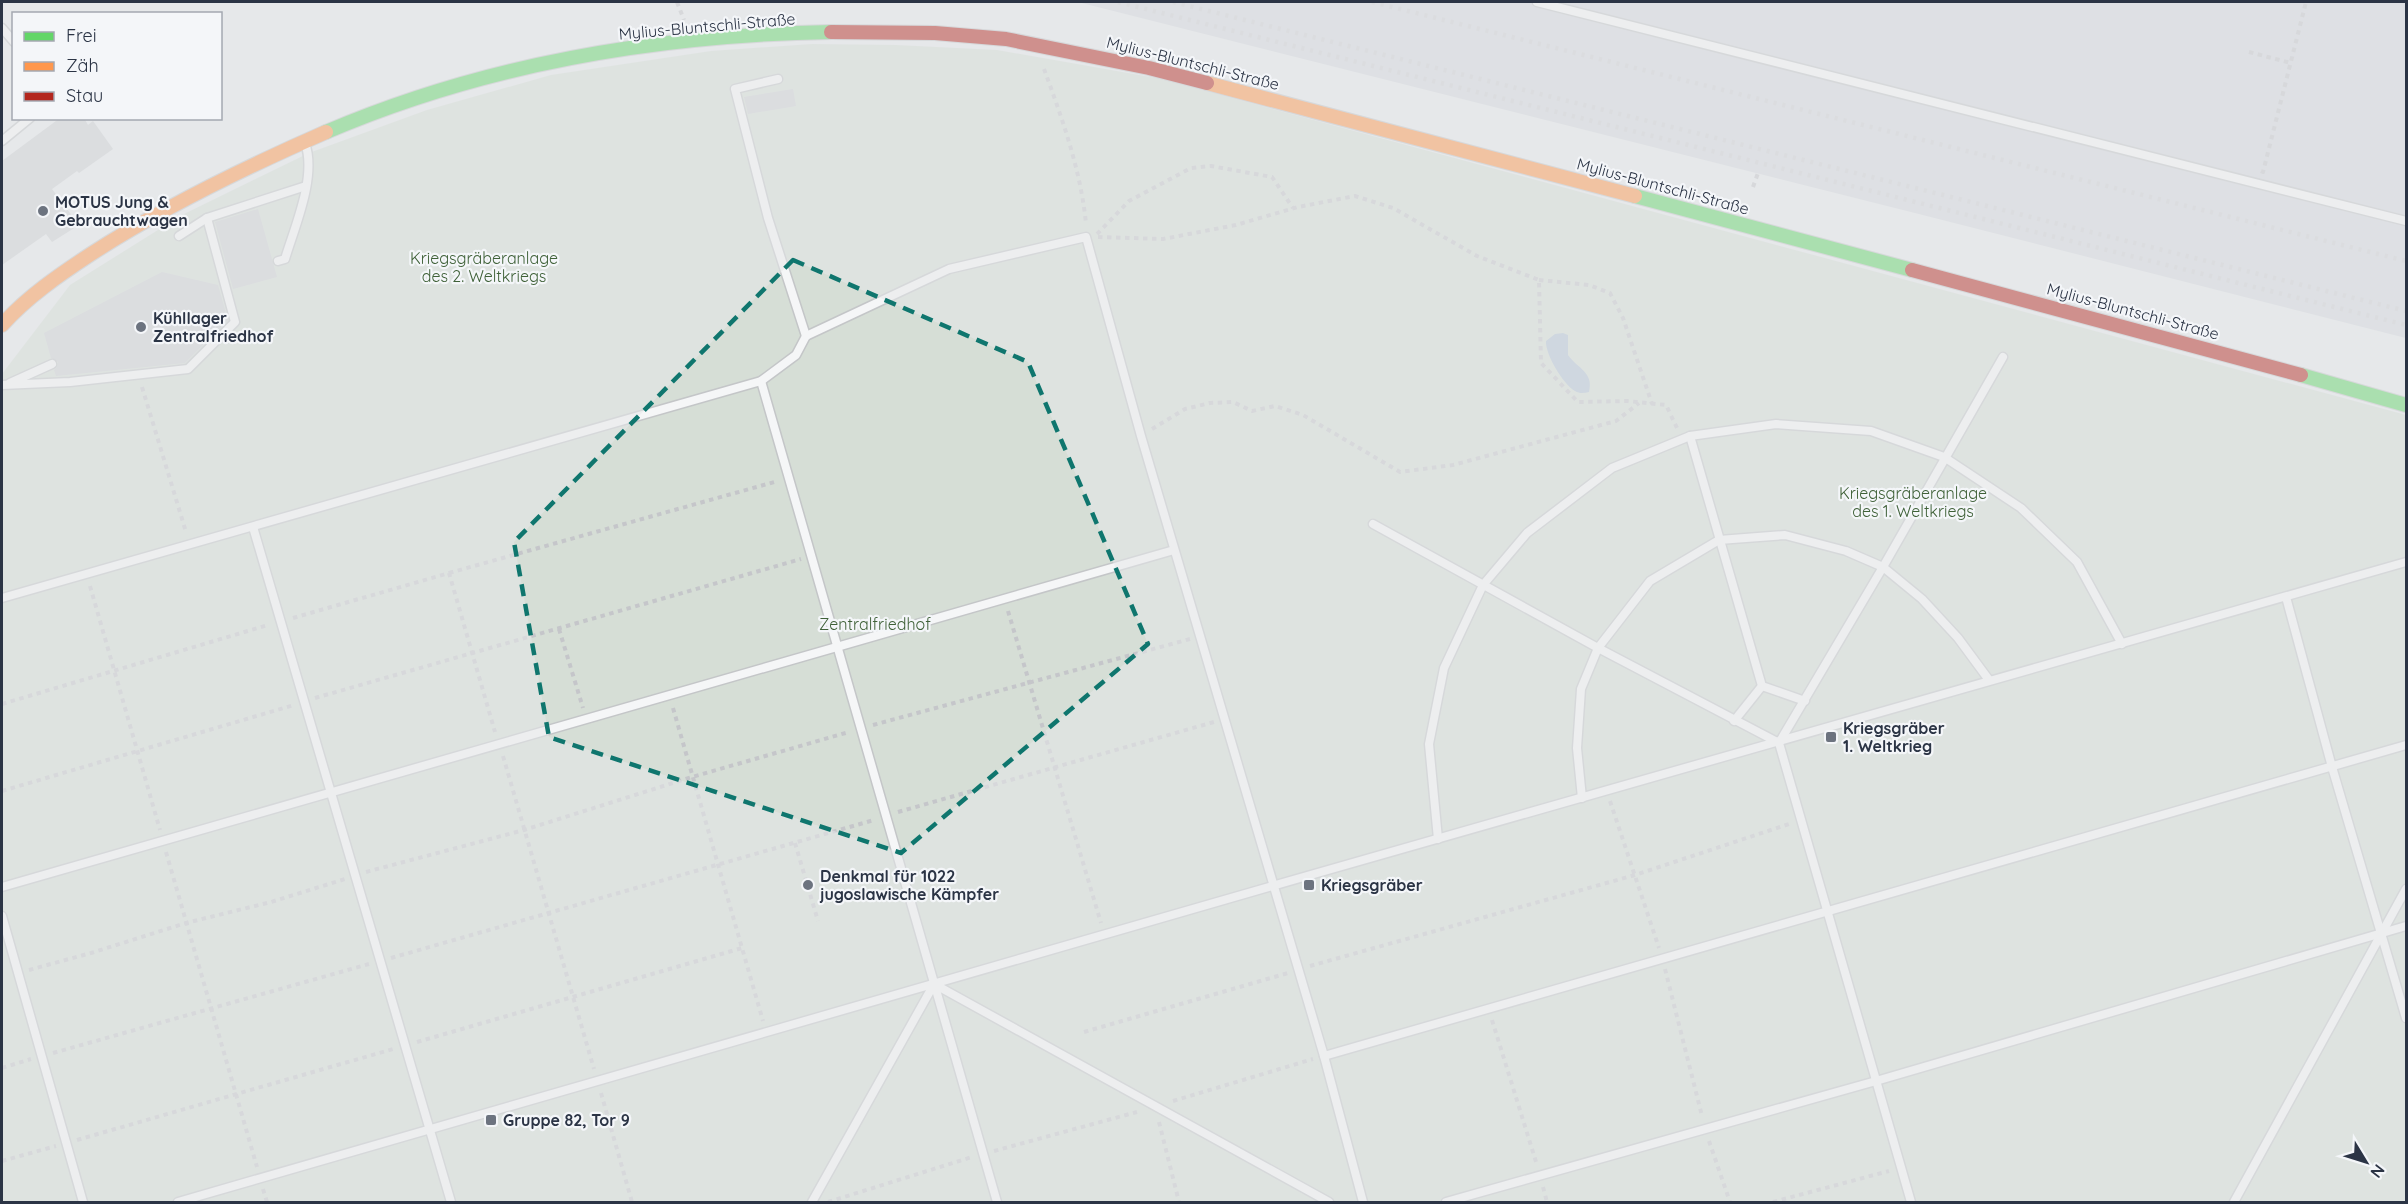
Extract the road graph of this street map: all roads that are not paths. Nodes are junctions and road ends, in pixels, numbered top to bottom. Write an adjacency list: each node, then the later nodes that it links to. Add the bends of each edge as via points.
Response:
1 (1537, 2): 8 (lane)
2 (778, 80): 12 (lane, via 735,89 768,218)
3 (28, 120): 4 (lane)
4 (2, 141)
5 (305, 142): 6 (lane, via 309,153); 11 (street, Mylius-Bluntschli-Straße, via 133,227 32,296); 17 (street, Mylius-Bluntschli-Straße, via 469,81 573,57 689,42 836,32 1001,38 1163,70 2210,349)
6 (306, 186): 7 (lane); 10 (lane, via 285,260)
7 (207, 218): 9 (lane); 16 (lane, via 236,322 188,369)
8 (2406, 221)
9 (179, 236)
10 (278, 261)
11 (2, 325)
12 (806, 336): 15 (lane, via 796,355); 23 (lane, via 950,269 1086,237)
13 (2002, 357): 19 (lane)
14 (52, 364): 16 (lane)
15 (761, 381): 21 (lane); 30 (lane)
16 (3, 385)
17 (2406, 405)
18 (1687, 438): 19 (lane, via 1776,424 1871,431); 22 (lane); 26 (lane, via 1612,468 1527,533)
19 (1944, 457): 25 (lane); 29 (lane, via 2021,508 2078,562)
20 (1373, 524): 26 (lane)
21 (253, 527): 28 (lane); 39 (lane)
22 (1719, 540): 25 (lane, via 1785,535 1846,551); 31 (lane, via 1650,581); 33 (lane)
23 (1174, 550): 30 (lane); 42 (lane)
24 (2406, 562): 27 (lane)
25 (1883, 567): 32 (lane, via 1922,599); 34 (lane)
26 (1483, 585): 31 (lane); 41 (lane, via 1444,668 1429,744)
27 (2286, 597): 29 (lane); 38 (lane)
28 (2, 598)
29 (2122, 644): 32 (lane)
30 (837, 647): 39 (lane); 49 (lane)
31 (1598, 648): 35 (lane); 40 (lane, via 1581,689 1577,748)
32 (1989, 680): 36 (lane)
33 (1762, 686): 34 (lane); 35 (lane)
34 (1805, 701): 36 (lane)
35 (1734, 721): 36 (lane)
36 (1779, 743): 40 (lane); 45 (lane)
37 (2406, 745): 38 (lane)
38 (2332, 767): 45 (lane); 48 (lane)
39 (331, 792): 43 (lane); 53 (lane)
40 (1582, 798): 41 (lane)
41 (1438, 839): 42 (lane)
42 (1273, 886): 49 (lane); 51 (lane)
43 (2, 887)
44 (2406, 889): 48 (lane)
45 (1827, 911): 51 (lane); 52 (lane)
46 (2, 916): 54 (lane)
47 (2406, 926): 48 (lane)
48 (2382, 933): 50 (lane); 52 (lane); 63 (lane)
49 (934, 984): 53 (lane); 57 (lane); 58 (lane); 59 (lane)
50 (2406, 1018)
51 (1324, 1056): 60 (lane)
52 (1876, 1081): 61 (lane); 62 (lane)
53 (430, 1130): 55 (lane); 56 (lane)
54 (83, 1203)
55 (178, 1203)
56 (451, 1203)
57 (812, 1203)
58 (997, 1203)
59 (1329, 1203)
60 (1363, 1203)
61 (1446, 1203)
62 (1911, 1203)
63 (2234, 1203)

